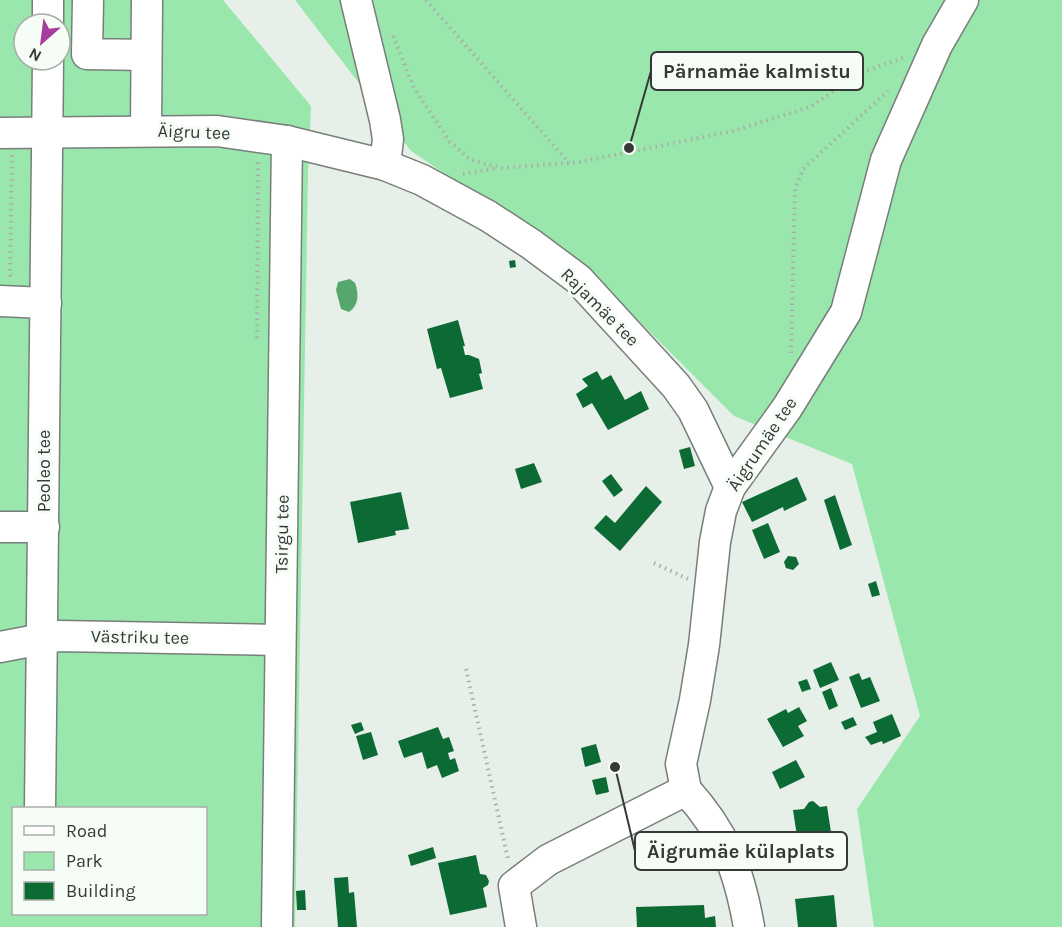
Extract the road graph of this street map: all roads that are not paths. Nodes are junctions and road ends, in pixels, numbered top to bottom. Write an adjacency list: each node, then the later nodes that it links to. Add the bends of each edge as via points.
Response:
1 (88, 0): 5 (street, via 87,54)
2 (147, 0): 5 (street)
3 (356, 0): 11 (street, via 385,120)
4 (963, 0): 14 (street, Äigrumäe tee, via 937,45 886,160 846,312 787,408)
5 (146, 55): 7 (street)
6 (48, 72): 9 (street, Peoleo tee)
7 (146, 131): 9 (street, Äigru tee); 10 (street, Äigru tee, via 217,131)
8 (0, 133): 9 (street, Äigru tee)
9 (48, 133): 13 (street, Peoleo tee)
10 (287, 141): 11 (street, Äigru tee); 18 (street, Tsirgu tee)
11 (385, 165): 14 (street, Rajamäe tee, via 488,216 578,279 676,386 693,410)
12 (0, 301): 13 (street)
13 (46, 303): 16 (street, Peoleo tee)
14 (730, 487): 20 (street, Äigrumäe tee, via 721,511 699,678 681,764)
15 (0, 527): 16 (street)
16 (44, 527): 17 (street, Peoleo tee)
17 (42, 638): 18 (street, Västriku tee); 19 (street, Västriku tee); 21 (street, Peoleo tee)
18 (280, 640): 22 (street, Tsirgu tee)
19 (0, 647)
20 (686, 790): 23 (street, via 548,860 514,886); 24 (street, via 707,813 726,847 742,888)
21 (40, 807)
22 (277, 927)
23 (520, 927)
24 (749, 927)

